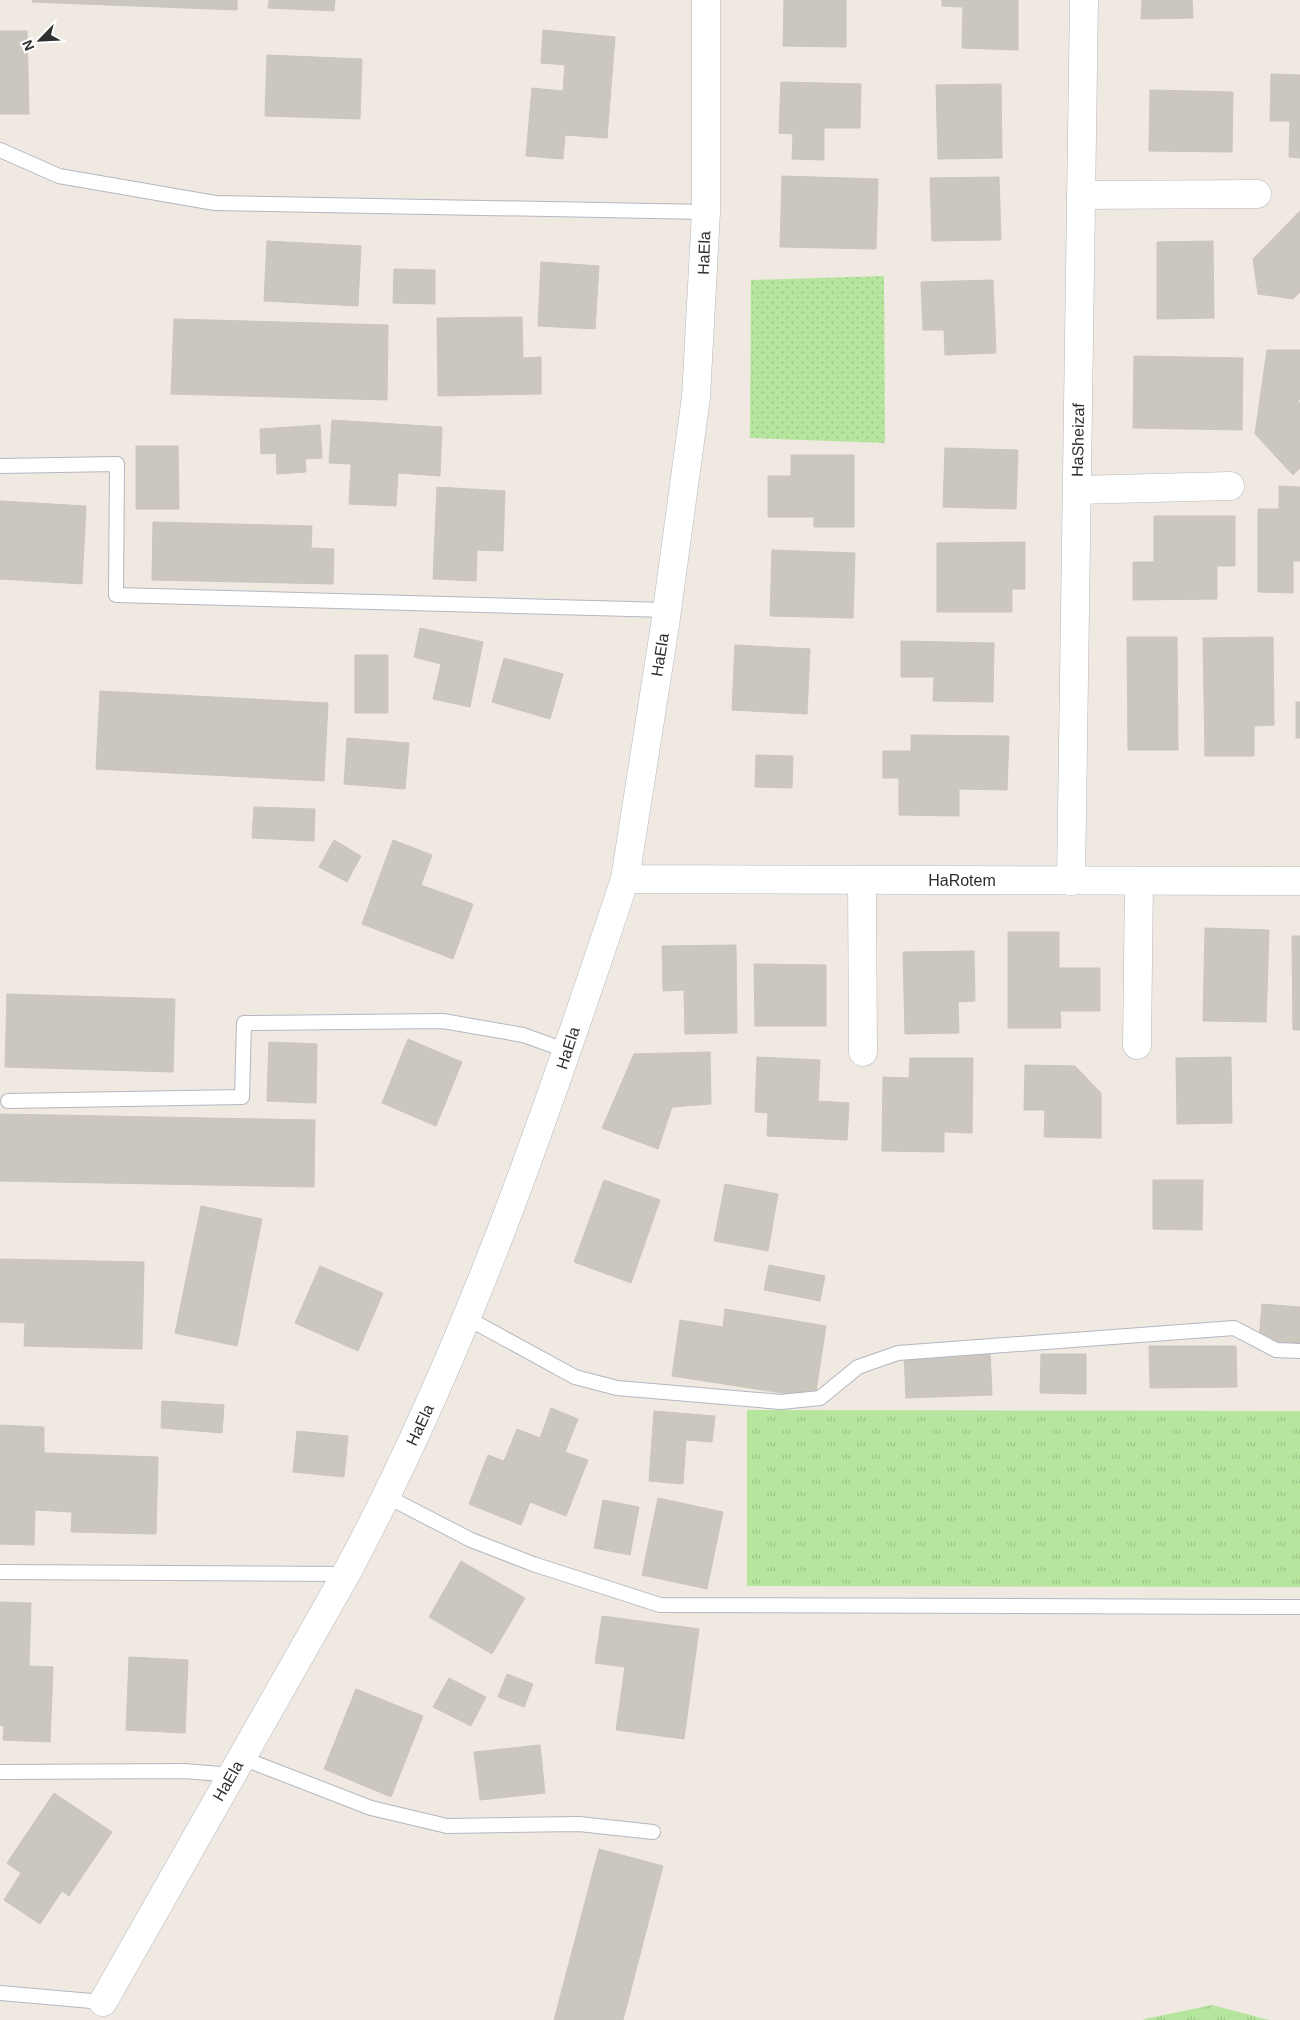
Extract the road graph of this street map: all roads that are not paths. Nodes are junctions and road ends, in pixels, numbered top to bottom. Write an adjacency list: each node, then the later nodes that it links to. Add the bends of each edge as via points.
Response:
1 (706, 0): 6 (street, HaEla)
2 (1084, 0): 5 (street, HaSheizaf)
3 (0, 150): 6 (lane, via 60,176 215,203)
4 (1257, 194): 5 (street)
5 (1081, 195): 9 (street, HaSheizaf)
6 (706, 212): 10 (street, HaEla, via 696,398)
7 (0, 466): 10 (lane, via 117,464 116,595)
8 (1230, 486): 9 (street)
9 (1077, 490): 13 (street, HaSheizaf)
10 (667, 610): 11 (street, HaEla)
11 (625, 879): 12 (street, HaRotem); 17 (street, HaEla)
12 (862, 880): 13 (street, HaRotem); 18 (street)
13 (1071, 881): 14 (street, HaRotem)
14 (1139, 881): 15 (street, HaRotem); 16 (street)
15 (1300, 881)
16 (1137, 1045)
17 (568, 1050): 19 (lane, via 523,1035 443,1021 244,1023 242,1097); 20 (street, HaEla, via 504,1227)
18 (863, 1052)
19 (8, 1101)
20 (467, 1318): 21 (lane, via 575,1377 617,1388 781,1402 820,1398 858,1368 898,1353 1234,1328 1276,1350); 22 (street, HaEla, via 443,1377)
21 (1300, 1351)
22 (386, 1496): 24 (street, HaEla); 25 (lane, via 471,1540 533,1564 660,1605)
23 (0, 1572): 24 (lane)
24 (346, 1574): 26 (street, HaEla)
25 (1300, 1607)
26 (237, 1766): 27 (lane, via 184,1771); 28 (lane, via 371,1808 447,1826 579,1824); 30 (street, HaEla)
27 (0, 1772)
28 (653, 1832)
29 (0, 1993): 30 (lane)
30 (103, 2002)

